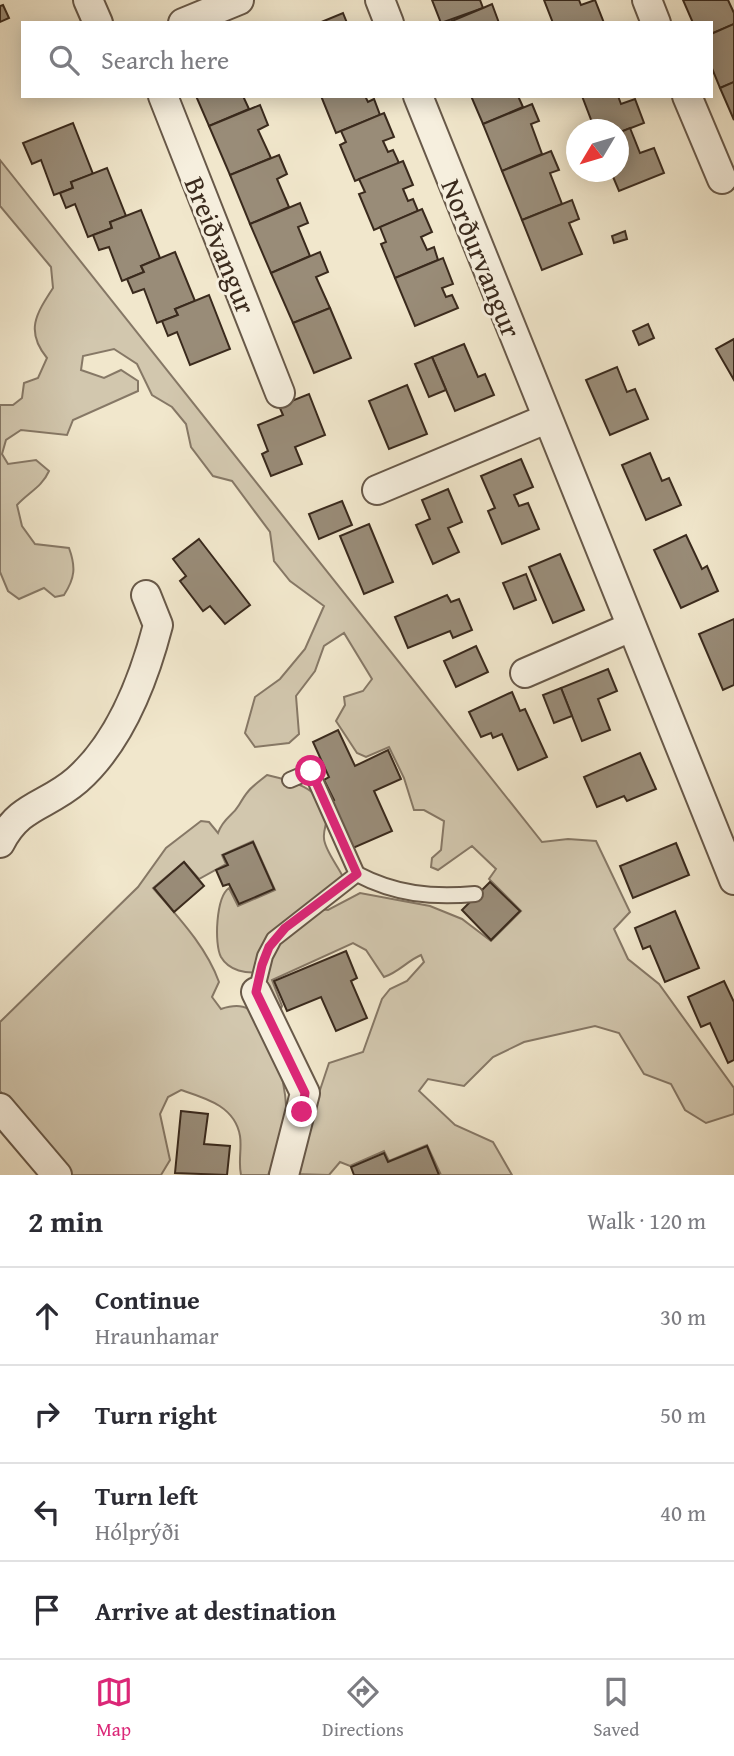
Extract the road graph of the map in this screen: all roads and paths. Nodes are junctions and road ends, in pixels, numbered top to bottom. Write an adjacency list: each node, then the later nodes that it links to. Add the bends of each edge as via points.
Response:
1 (88, 0): 5 (street)
2 (239, 0): 6 (street)
3 (380, 0): 7 (street)
4 (647, 0): 8 (street)
5 (97, 21)
6 (188, 21)
7 (388, 21)
8 (655, 21)
9 (164, 98): 13 (street, Breiðvangur)
10 (419, 98): 14 (street, Norðurvangur)
11 (688, 98): 12 (street)
12 (722, 179)
13 (280, 393)
14 (546, 419): 15 (street); 17 (street, Norðurvangur)
15 (377, 490)
16 (146, 596): 20 (street, via 158,625 138,685 106,748 58,795 15,817)
17 (631, 627): 18 (street); 22 (street, Norðurvangur)
18 (525, 673)
19 (290, 780): 21 (lane, via 311,771)
20 (0, 844)
21 (357, 874): 23 (lane, via 419,896); 24 (lane, via 274,939)
22 (734, 880)
23 (475, 894)
24 (256, 992): 27 (street, via 305,1093)
25 (0, 1108): 26 (street)
26 (57, 1175)
27 (284, 1175)

